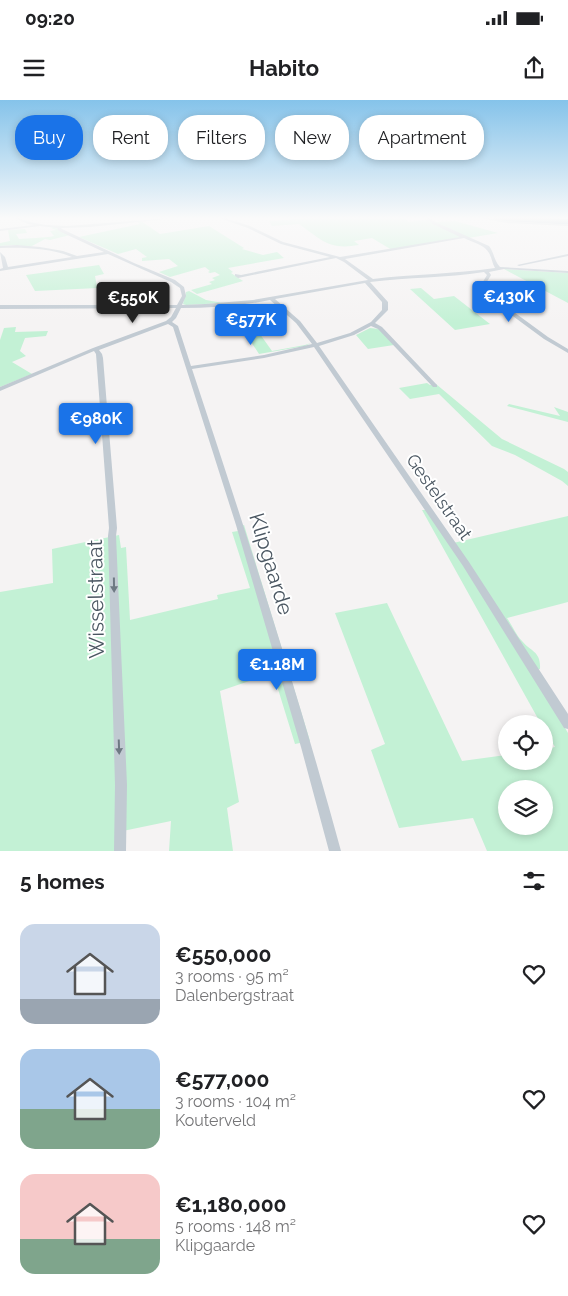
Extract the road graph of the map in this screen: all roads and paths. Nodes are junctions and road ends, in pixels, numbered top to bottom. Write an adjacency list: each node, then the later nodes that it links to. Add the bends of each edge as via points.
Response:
1 (0, 253): 12 (street)
2 (64, 253): 9 (street)
3 (108, 253): 9 (street); 19 (street, via 161,274 182,287 184,296)
4 (323, 253): 8 (street)
5 (364, 253): 8 (street)
6 (493, 253): 10 (street)
7 (568, 255): 11 (street)
8 (339, 257): 15 (street); 16 (street)
9 (77, 258): 12 (street)
10 (498, 268): 11 (street); 13 (street)
11 (516, 268): 14 (street)
12 (3, 269)
13 (485, 270): 16 (street); 24 (street, via 489,276 483,285 486,294)
14 (568, 272)
15 (237, 275)
16 (368, 280): 17 (street); 21 (street, via 385,305 384,313)
17 (272, 299): 19 (street); 22 (street, Gestelstraat, via 298,322)
18 (0, 307): 19 (street)
19 (178, 307): 20 (street)
20 (168, 322): 23 (street); 25 (street, Klipgaarde, via 175,326)
21 (372, 324): 22 (street, via 352,335); 26 (street, via 380,328)
22 (316, 346): 25 (street); 28 (street, Gestelstraat, via 466,564)
23 (95, 349): 27 (street); 29 (street, Wisselstraat, one-way to 29, via 100,358 114,528)
24 (568, 351)
25 (188, 368): 30 (street, Klipgaarde, via 308,747)
26 (435, 386)
27 (0, 389)
28 (568, 724)
29 (120, 851)
30 (335, 851)

